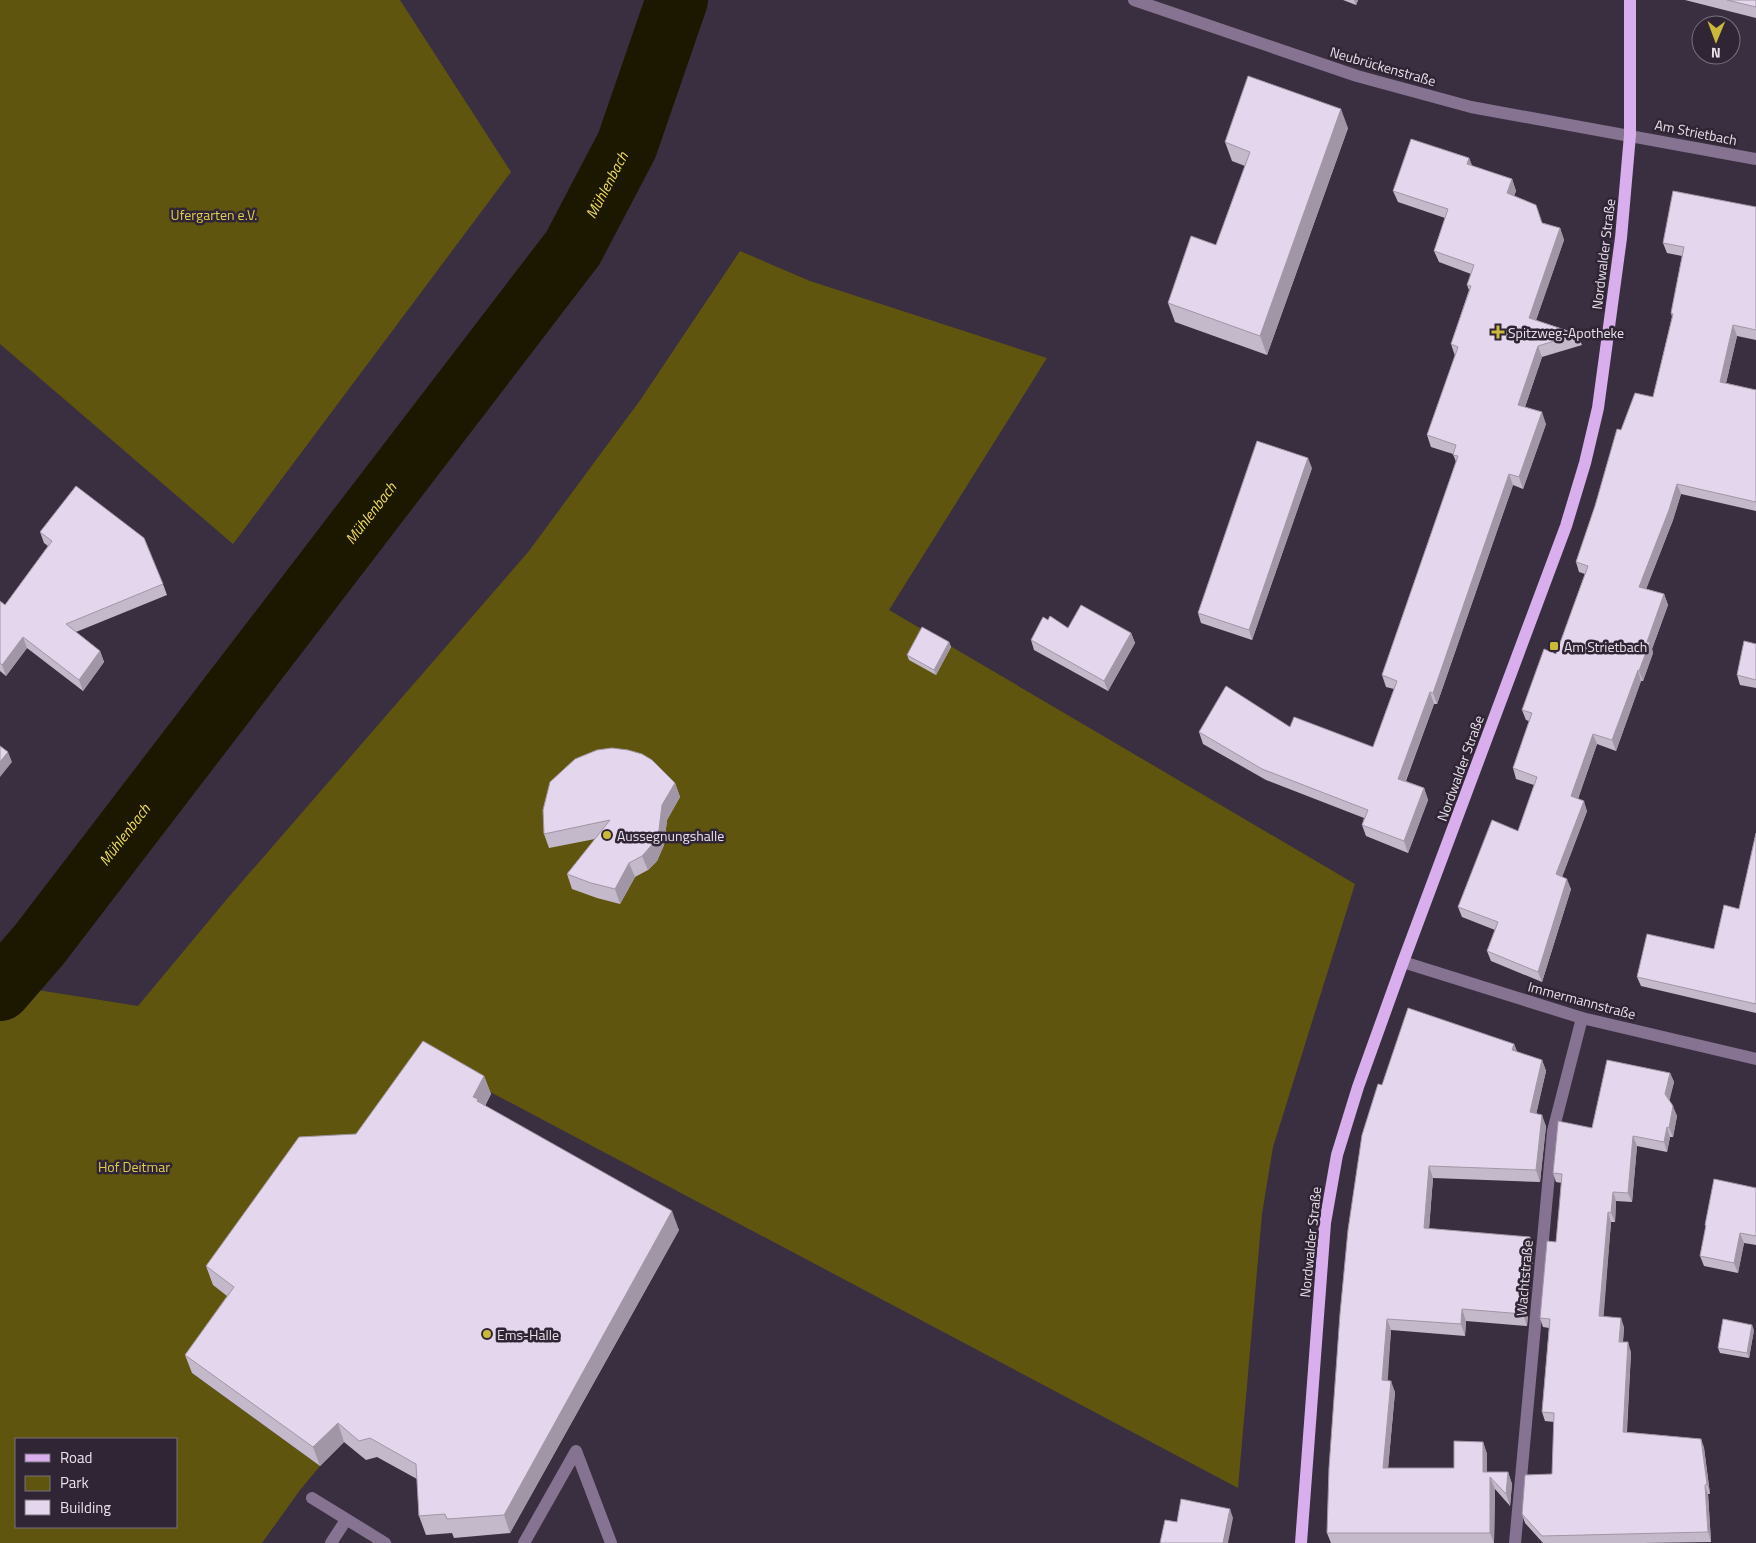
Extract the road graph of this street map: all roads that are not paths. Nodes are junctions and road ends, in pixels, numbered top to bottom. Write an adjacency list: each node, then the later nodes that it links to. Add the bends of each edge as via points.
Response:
1 (1134, 0): 3 (street, Neubrückenstraße, via 1376,81 1471,107)
2 (1630, 0): 3 (main road, Nordwalder Straße)
3 (1630, 135): 4 (street, Am Strietbach); 5 (main road, Nordwalder Straße, via 1604,369 1585,463 1538,603)
4 (1756, 159)
5 (1403, 962): 6 (street, Immermannstraße); 14 (main road, Nordwalder Straße, via 1336,1155 1326,1213)
6 (1582, 1018): 7 (street, Immermannstraße); 15 (street, Wachtstraße, via 1553,1130)
7 (1756, 1059)
8 (312, 1498): 9 (street)
9 (346, 1520): 10 (street); 11 (street)
10 (331, 1543)
11 (385, 1543)
12 (524, 1543): 13 (street, via 576,1451)
13 (611, 1543)
14 (1301, 1543)
15 (1515, 1543)

